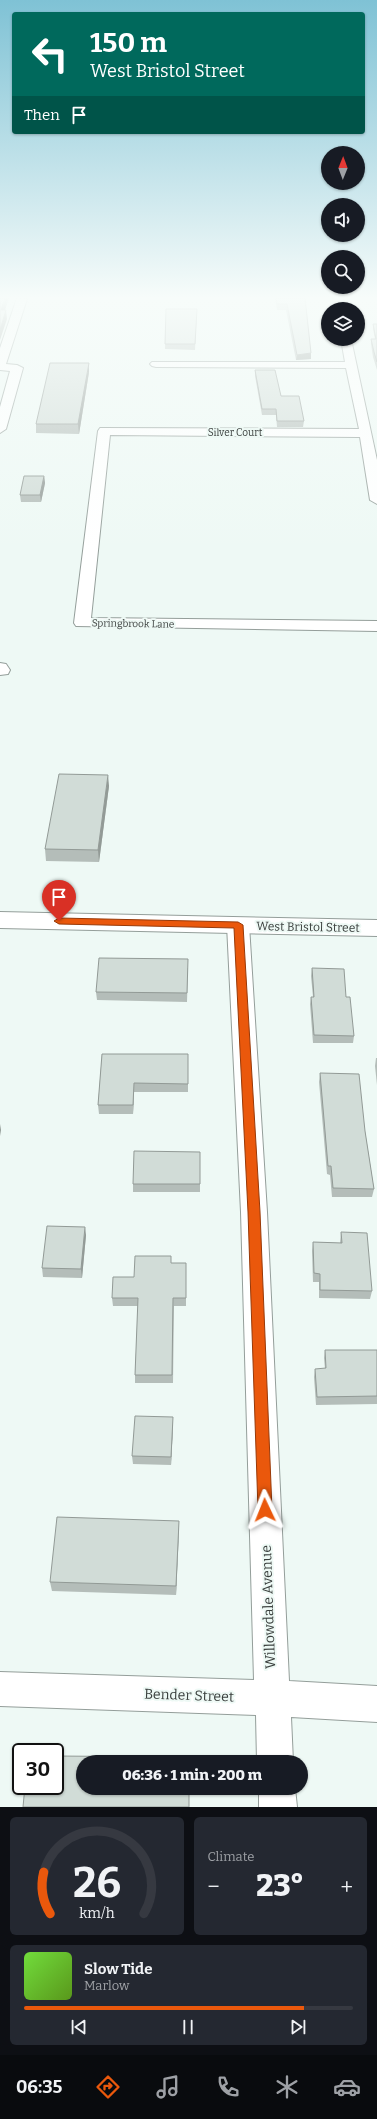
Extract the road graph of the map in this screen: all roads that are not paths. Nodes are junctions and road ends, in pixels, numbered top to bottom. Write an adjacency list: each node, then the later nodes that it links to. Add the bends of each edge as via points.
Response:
1 (13, 382): 3 (street)
2 (356, 382): 5 (street)
3 (0, 429)
4 (104, 431): 5 (street, Silver Court); 7 (street, Springbrook Lane, via 82,623)
5 (366, 433): 6 (street)
6 (377, 500)
7 (377, 626)
8 (0, 920): 9 (main road, West Bristol Street)
9 (238, 925): 10 (main road, West Bristol Street); 12 (street, Willowdale Avenue, via 254,1212)
10 (377, 928)
11 (0, 1689): 12 (street, Bender Street)
12 (271, 1698): 13 (street, Bender Street); 14 (street, Willowdale Avenue)
13 (377, 1704)
14 (275, 1755)
15 (277, 1795): 16 (street)
16 (278, 1807)

